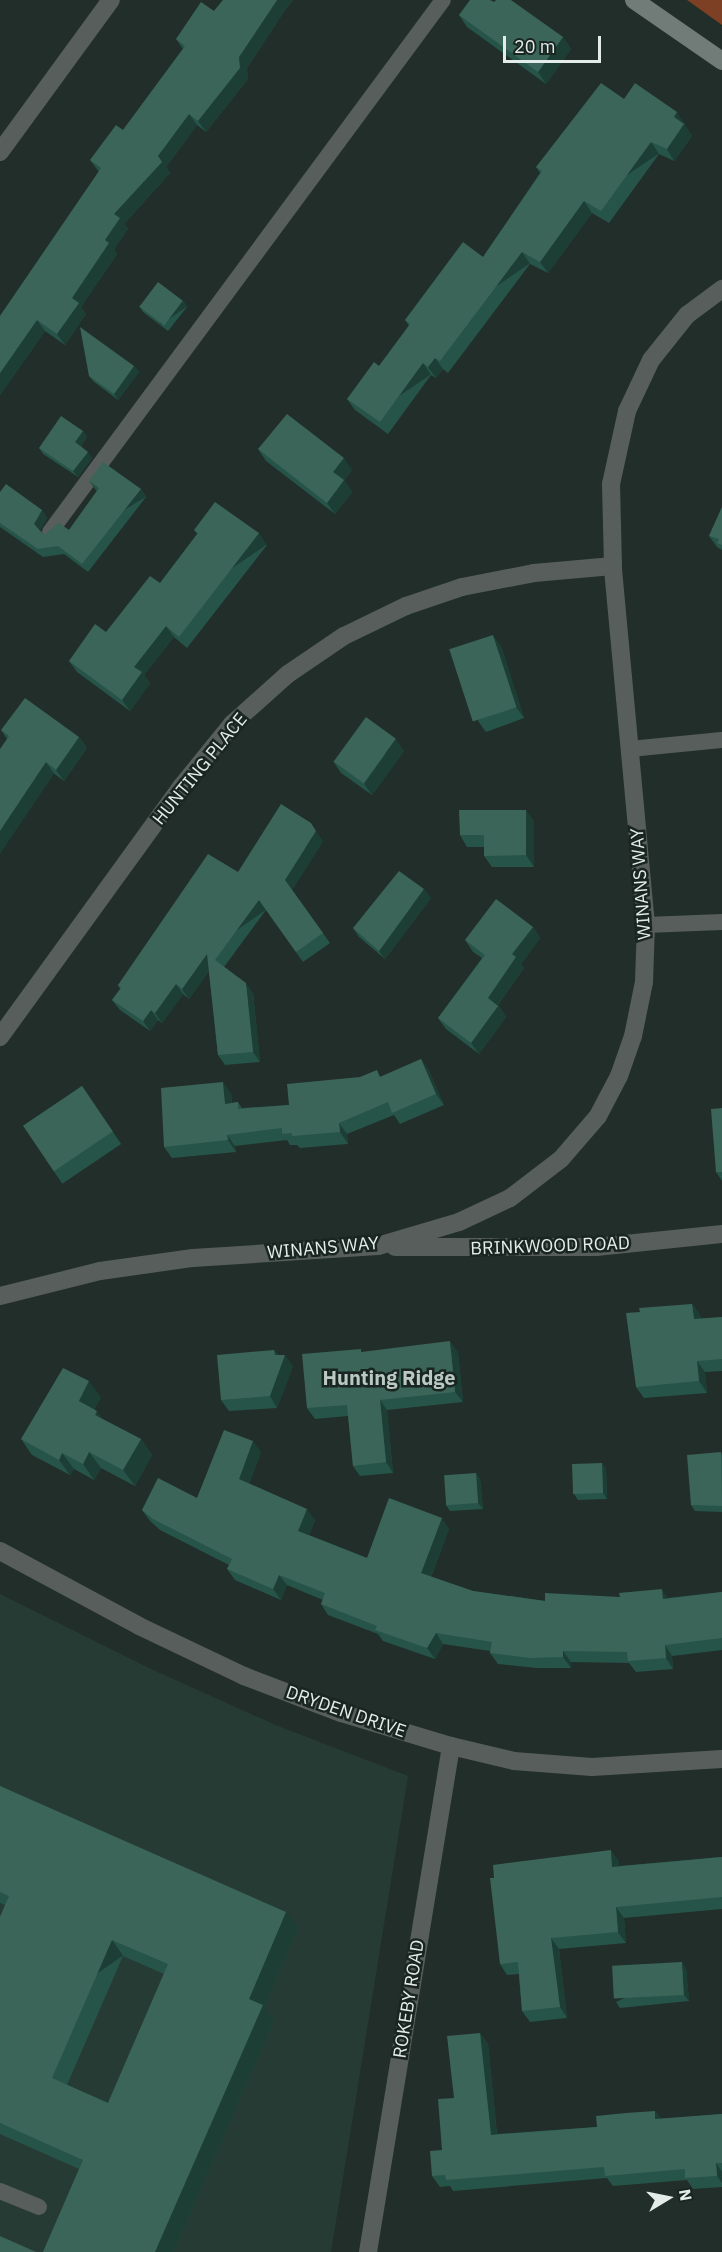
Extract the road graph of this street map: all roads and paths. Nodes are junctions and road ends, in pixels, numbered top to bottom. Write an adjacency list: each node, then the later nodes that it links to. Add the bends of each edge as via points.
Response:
1 (111, 0): 5 (street)
2 (443, 0): 7 (lane)
3 (634, 0): 4 (street)
4 (722, 61)
5 (0, 152)
6 (722, 289): 8 (street, WINANS WAY, via 687,315 651,360 627,411 611,484)
7 (50, 532)
8 (613, 566): 10 (street, WINANS WAY); 13 (street, HUNTING PLACE, via 534,573 462,587 406,606 344,636 288,674 232,724 181,787)
9 (722, 740): 10 (lane)
10 (630, 749): 12 (street, WINANS WAY)
11 (722, 922): 12 (lane)
12 (646, 925): 15 (street, WINANS WAY, via 644,982 633,1036 620,1076 598,1116 561,1159 510,1198 459,1222)
13 (0, 1037)
14 (722, 1234): 15 (street, BRINKWOOD ROAD, via 596,1247)
15 (378, 1246): 16 (street, WINANS WAY, via 193,1258 100,1271)
16 (0, 1296)
17 (0, 1551): 18 (street, DRYDEN DRIVE, via 244,1676 341,1713)
18 (451, 1746): 19 (street, DRYDEN DRIVE, via 514,1761 592,1767); 22 (street, ROKEBY ROAD)
19 (722, 1759)
20 (0, 2191): 21 (lane)
21 (39, 2207)
22 (368, 2252)

